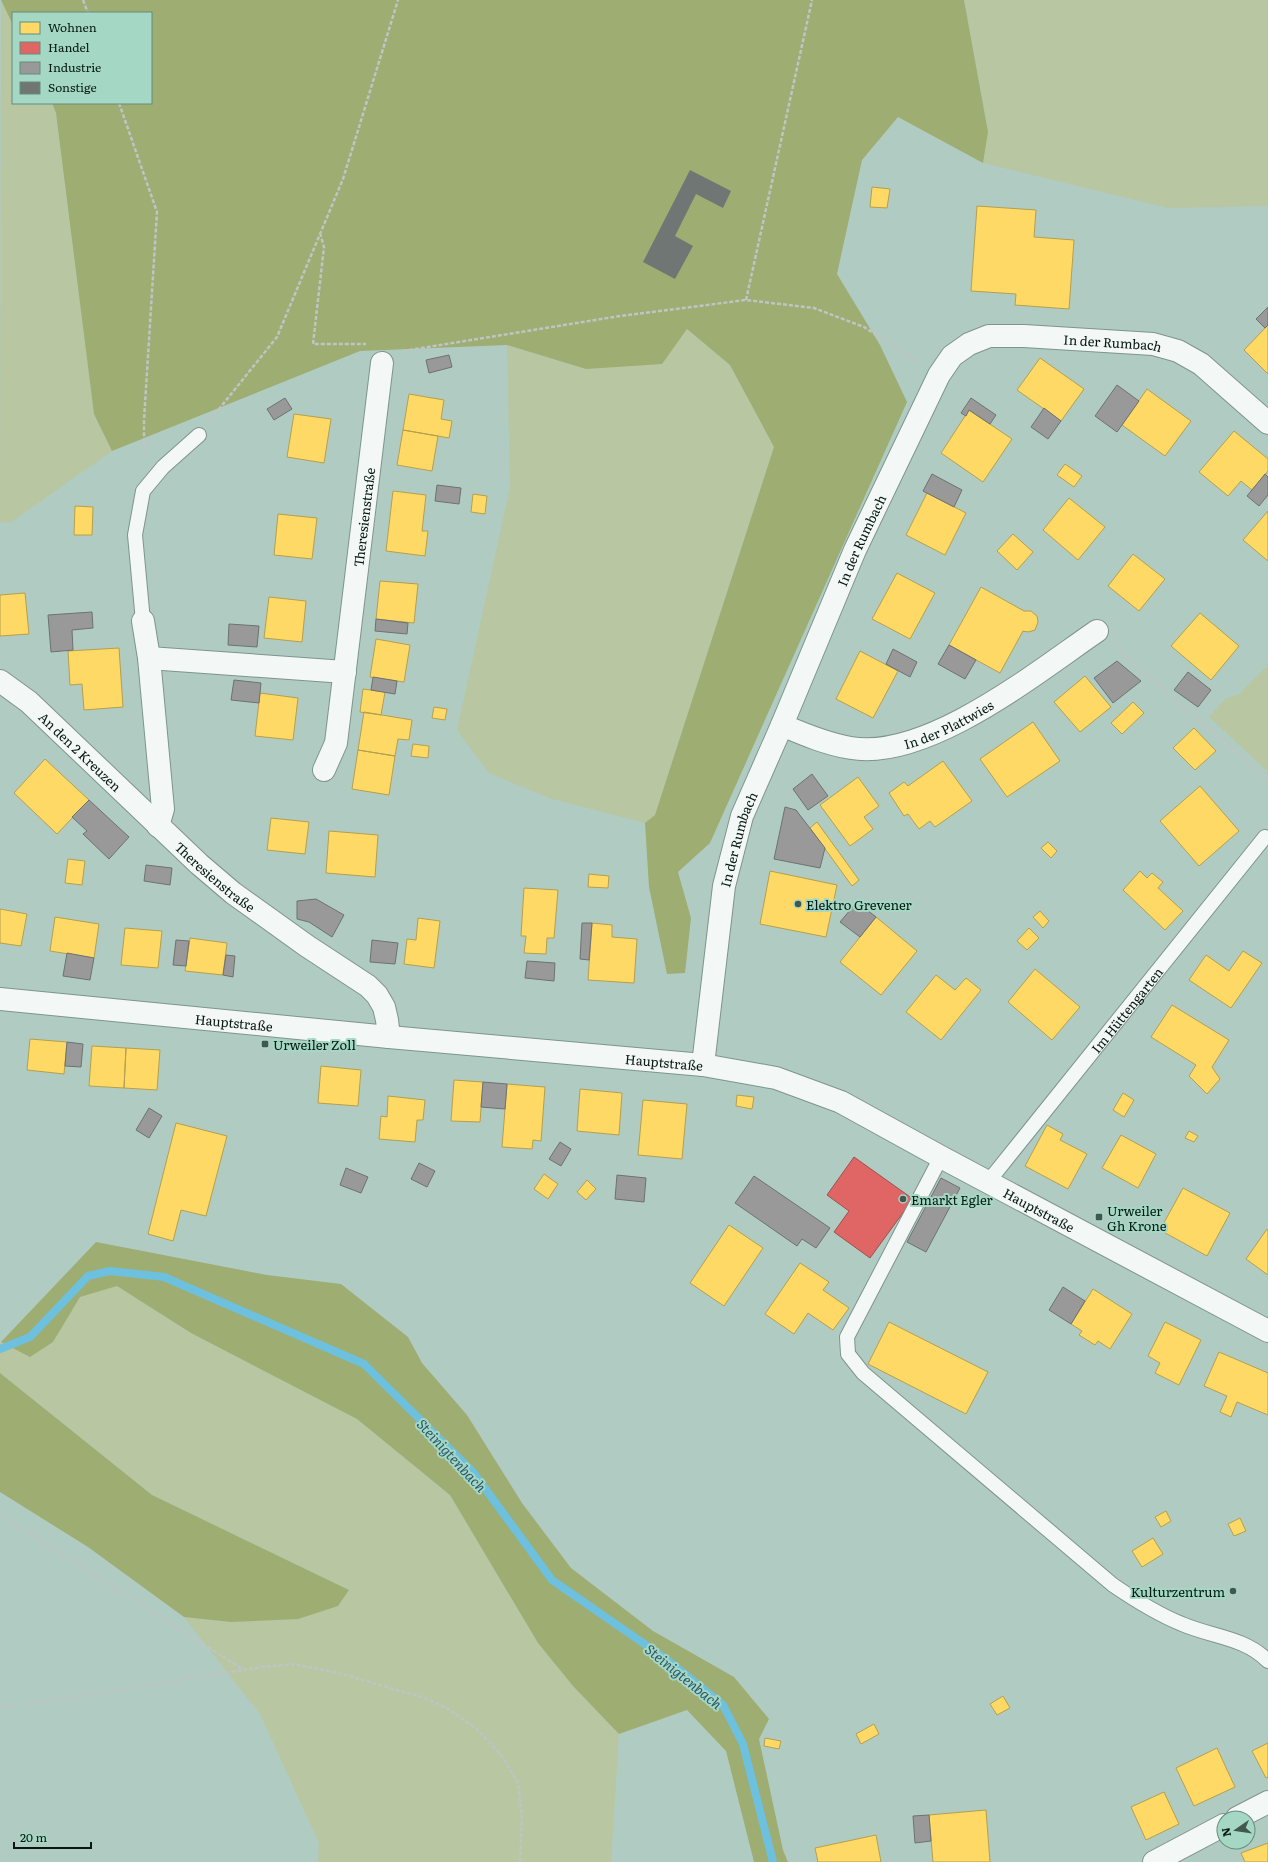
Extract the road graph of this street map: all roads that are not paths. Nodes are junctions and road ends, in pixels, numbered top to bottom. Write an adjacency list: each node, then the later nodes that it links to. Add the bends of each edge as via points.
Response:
1 (382, 363): 7 (street, Theresienstraße)
2 (1268, 423): 9 (street, In der Rumbach, via 1202,364 1178,351 1153,344 1024,336 989,336 969,344 952,356 939,375 855,550)
3 (199, 435): 4 (lane, via 163,467 143,491 135,535)
4 (143, 621): 6 (street)
5 (1097, 631): 9 (street, In der Plattwies, via 992,703 924,738 885,749 852,749 820,741)
6 (149, 658): 7 (street); 11 (street, via 163,809)
7 (345, 672): 10 (street, Theresienstraße, via 336,743)
8 (0, 681): 11 (street, An den 2 Kreuzen, via 29,702)
9 (782, 725): 15 (street, In der Rumbach, via 742,816 724,886)
10 (324, 770)
11 (158, 826): 14 (street, Theresienstraße, via 233,893 368,986 384,1007)
12 (1265, 837): 17 (lane, Im Hüttengarten)
13 (0, 999): 14 (street, Hauptstraße)
14 (389, 1037): 15 (street, Hauptstraße)
15 (703, 1066): 16 (street, Hauptstraße, via 776,1078 842,1102)
16 (941, 1157): 17 (street, Hauptstraße); 19 (lane, via 847,1337 848,1354 863,1372 1112,1585 1149,1609 1183,1625 1238,1642 1258,1651)
17 (988, 1182): 18 (street, Hauptstraße)
18 (1268, 1331)
19 (1268, 1661)
20 (1268, 1802): 21 (street)
21 (1252, 1810)
22 (1216, 1829): 23 (street)
23 (1154, 1862)

